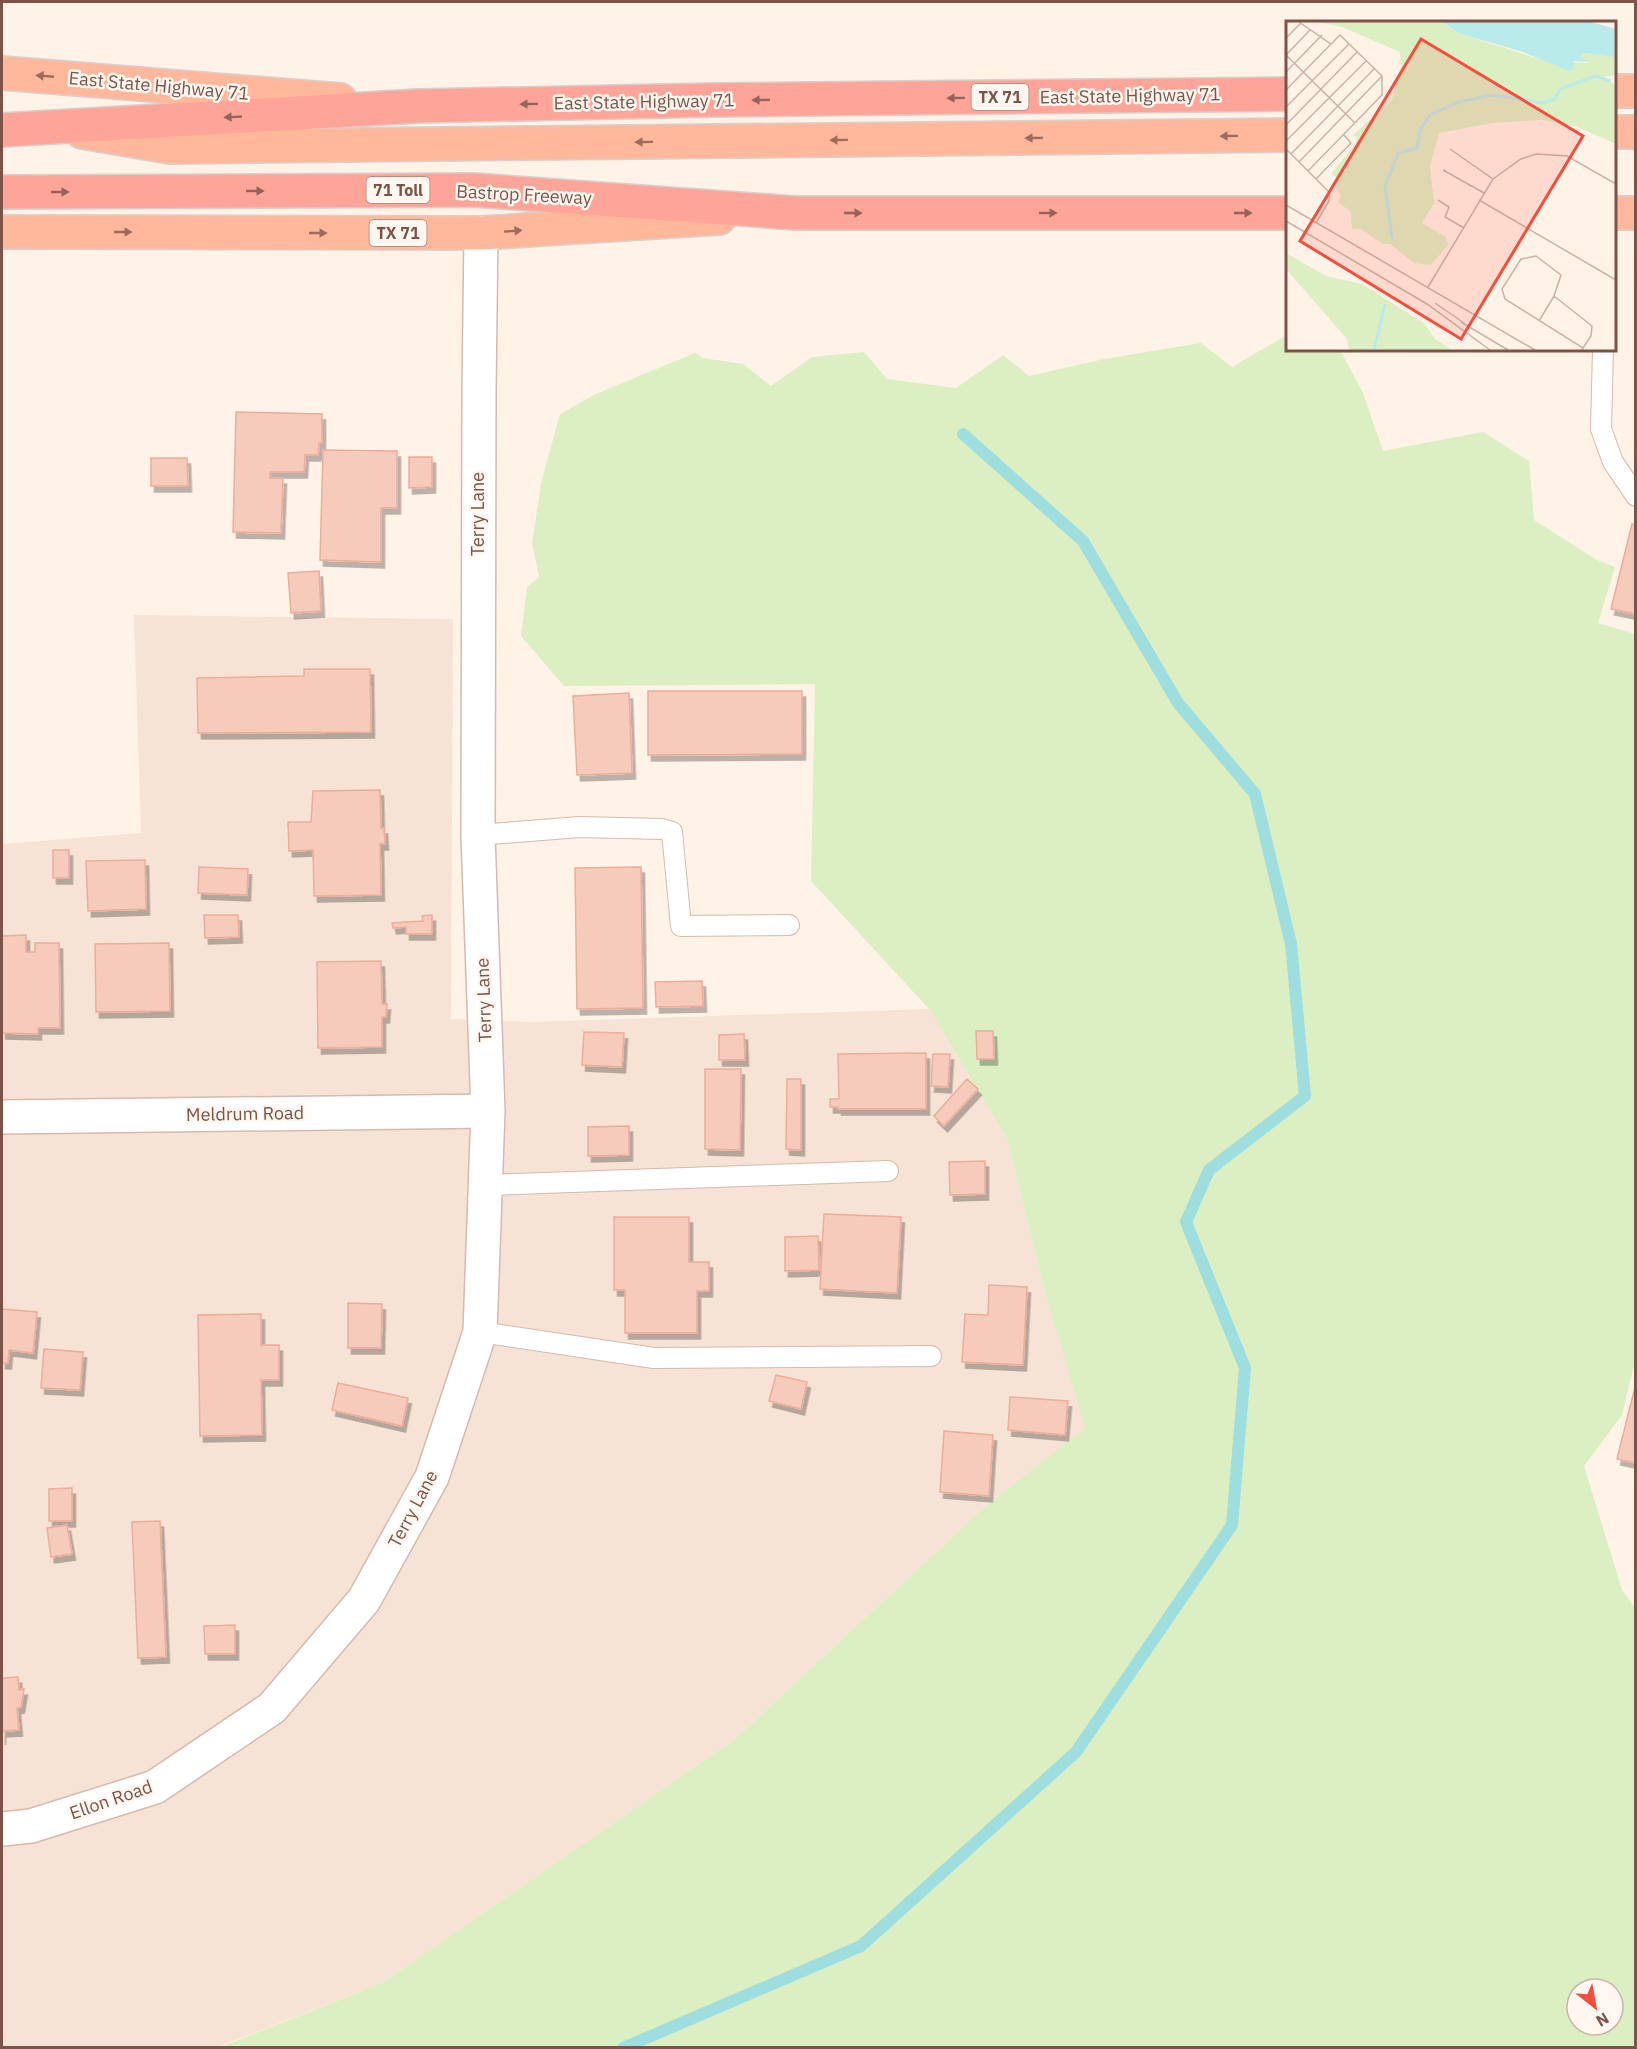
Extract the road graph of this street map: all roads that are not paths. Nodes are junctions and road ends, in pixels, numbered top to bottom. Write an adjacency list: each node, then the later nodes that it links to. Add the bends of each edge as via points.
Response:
1 (2, 72): 5 (highway, East State Highway 71 / TX 71, one-way to 1)
2 (1616, 91): 3 (highway)
3 (1635, 91)
4 (1286, 94): 5 (highway, East State Highway 71 / TX 71, one-way to 5)
5 (417, 106): 6 (highway, one-way to 6)
6 (50, 127): 7 (highway); 10 (highway, one-way to 6, via 170,147)
7 (2, 130)
8 (1616, 132): 9 (highway)
9 (1635, 132)
10 (1286, 135)
11 (2, 192): 12 (highway, Bastrop Freeway / 71 Toll, one-way to 12, via 474,190)
12 (795, 213): 13 (highway, TX 71, one-way to 13); 17 (highway, TX 71, one-way to 12)
13 (1286, 213)
14 (1616, 213): 15 (highway)
15 (1635, 213)
16 (2, 232): 17 (highway, TX 71, one-way to 17)
17 (481, 233): 20 (street, Terry Lane)
18 (1603, 351): 19 (lane, via 1601,429 1613,462)
19 (1635, 496)
20 (478, 835): 21 (lane, via 580,827 662,829 672,832 681,926); 22 (street, Terry Lane)
21 (789, 925)
22 (488, 1111): 23 (street, Meldrum Road); 25 (street, Terry Lane)
23 (2, 1117)
24 (888, 1171): 25 (lane)
25 (485, 1185): 26 (street, Terry Lane)
26 (480, 1332): 27 (lane, via 654,1359); 28 (street, Terry Lane, via 432,1477 364,1600)
27 (931, 1356)
28 (272, 1708): 29 (street, Ellon Road, via 155,1787 31,1826)
29 (2, 1829)

